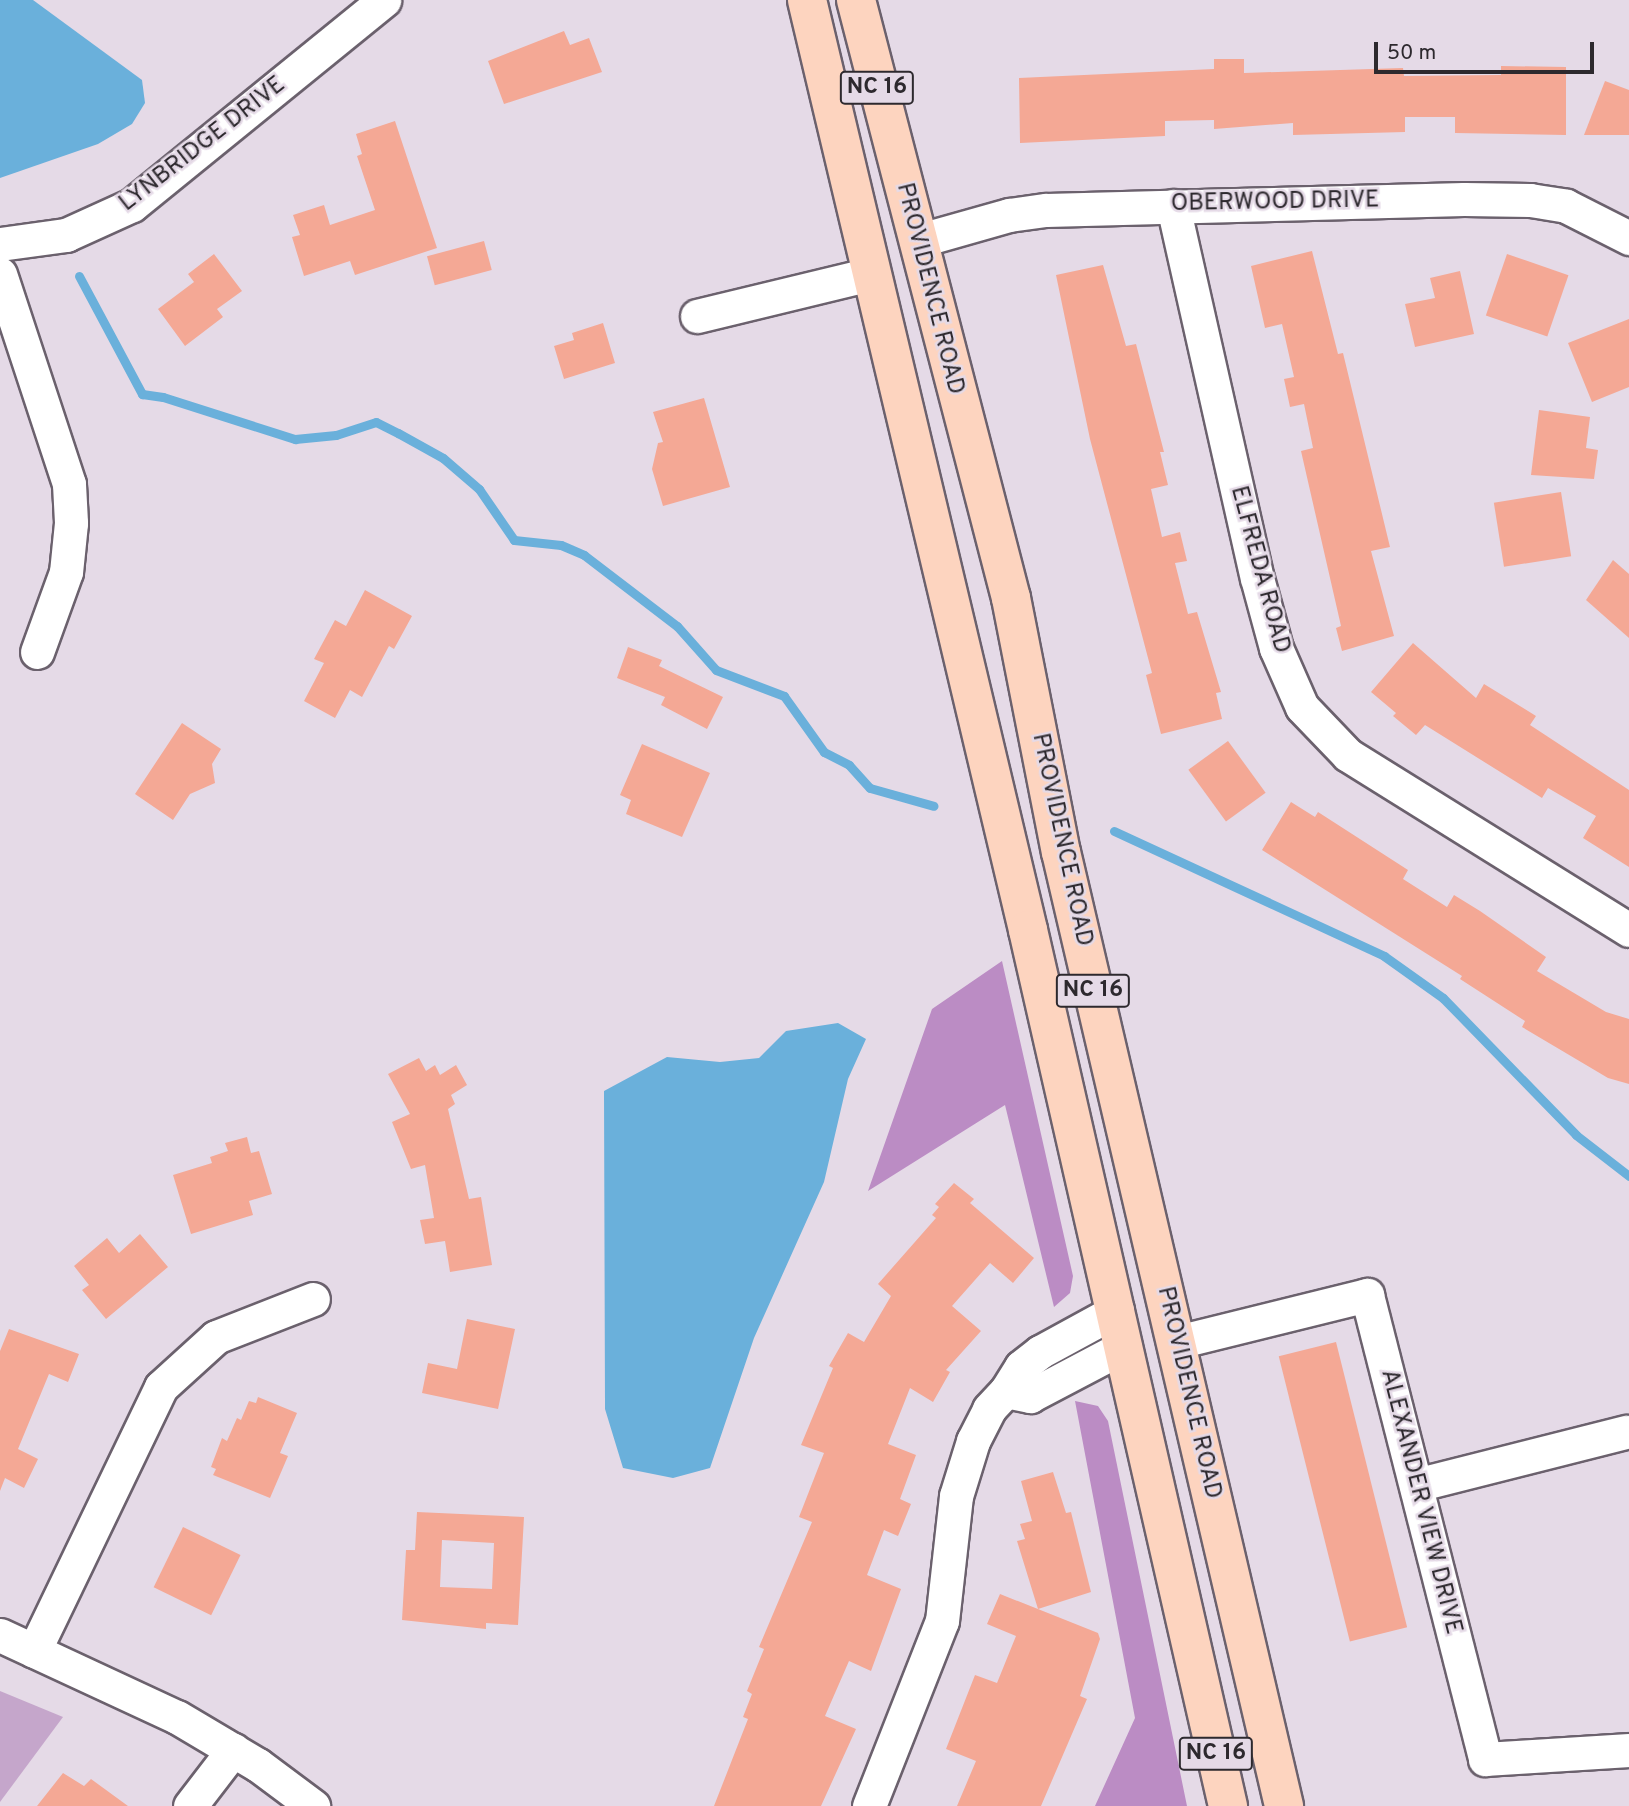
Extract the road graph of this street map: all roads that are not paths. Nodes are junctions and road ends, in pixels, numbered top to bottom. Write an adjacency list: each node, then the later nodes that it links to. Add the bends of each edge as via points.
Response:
1 (384, 0): 7 (street, LYNBRIDGE DRIVE, via 132,205 66,235)
2 (807, 0): 9 (main road, PROVIDENCE ROAD / NC 16)
3 (856, 0): 6 (main road, PROVIDENCE ROAD / NC 16)
4 (1173, 205): 5 (street, OBERWOOD DRIVE, via 1530,200 1597,218); 6 (street, OBERWOOD DRIVE, via 1021,213); 12 (street, ELFREDA ROAD, via 1258,579 1276,648 1302,707 1348,755)
5 (1629, 238)
6 (916, 241): 15 (main road, PROVIDENCE ROAD / NC 16, via 1011,598 1061,852)
7 (0, 244)
8 (0, 274): 11 (street, via 69,484 66,572)
9 (871, 274): 10 (street); 14 (main road, PROVIDENCE ROAD / NC 16)
10 (697, 316)
11 (37, 652)
12 (1629, 930)
13 (313, 1299): 21 (street, via 216,1338 161,1387)
14 (1116, 1310): 16 (main road, PROVIDENCE ROAD / NC 16); 17 (street, via 1040,1352 1021,1367)
15 (1177, 1342): 19 (street, ALEXANDER VIEW DRIVE, via 1367,1295); 28 (main road, PROVIDENCE ROAD / NC 16)
16 (1125, 1346): 17 (street, via 1030,1396); 27 (main road, PROVIDENCE ROAD / NC 16)
17 (1006, 1391): 26 (street, via 989,1409 973,1441 956,1496 942,1621)
18 (1626, 1432): 19 (street)
19 (1416, 1485): 23 (street, ALEXANDER VIEW DRIVE, via 1485,1759)
20 (0, 1635): 21 (street)
21 (34, 1651): 22 (street, via 177,1717)
22 (233, 1750): 24 (street); 25 (street)
23 (1629, 1750)
24 (190, 1806)
25 (313, 1806)
26 (869, 1806)
27 (1228, 1806)
28 (1284, 1806)

